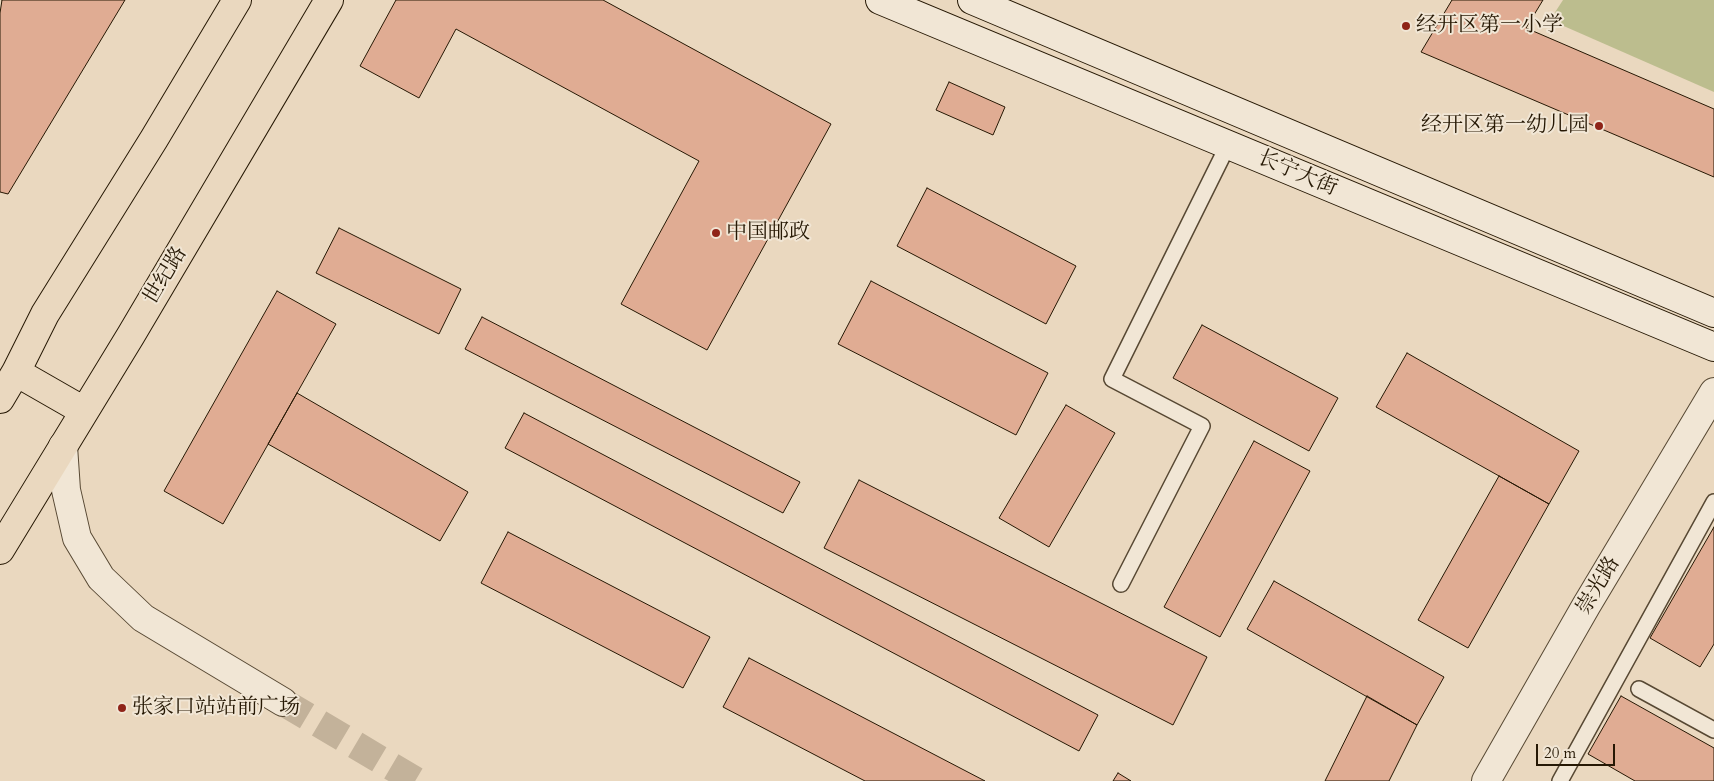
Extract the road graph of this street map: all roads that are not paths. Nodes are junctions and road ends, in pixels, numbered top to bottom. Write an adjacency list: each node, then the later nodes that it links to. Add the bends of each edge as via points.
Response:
1 (237, 0): 8 (main road, via 45,314)
2 (329, 0): 11 (main road, 世纪路)
3 (880, 0): 5 (main road, 长宁大街)
4 (972, 0): 6 (main road, 长宁大街)
5 (1228, 145): 7 (main road, 长宁大街); 15 (lane, via 1112,379 1202,426)
6 (1714, 313)
7 (1714, 347)
8 (16, 372): 10 (main road); 11 (main road)
9 (1714, 392): 19 (main road, 崇光路)
10 (0, 398)
11 (84, 411): 12 (main road, 世纪路)
12 (63, 446): 14 (main road, 世纪路); 17 (main road, via 66,490 77,538 101,578 143,618)
13 (1714, 502): 20 (lane)
14 (0, 550)
15 (1121, 584)
16 (1639, 689): 18 (lane)
17 (283, 702)
18 (1714, 730)
19 (1486, 781)
20 (1560, 781)

